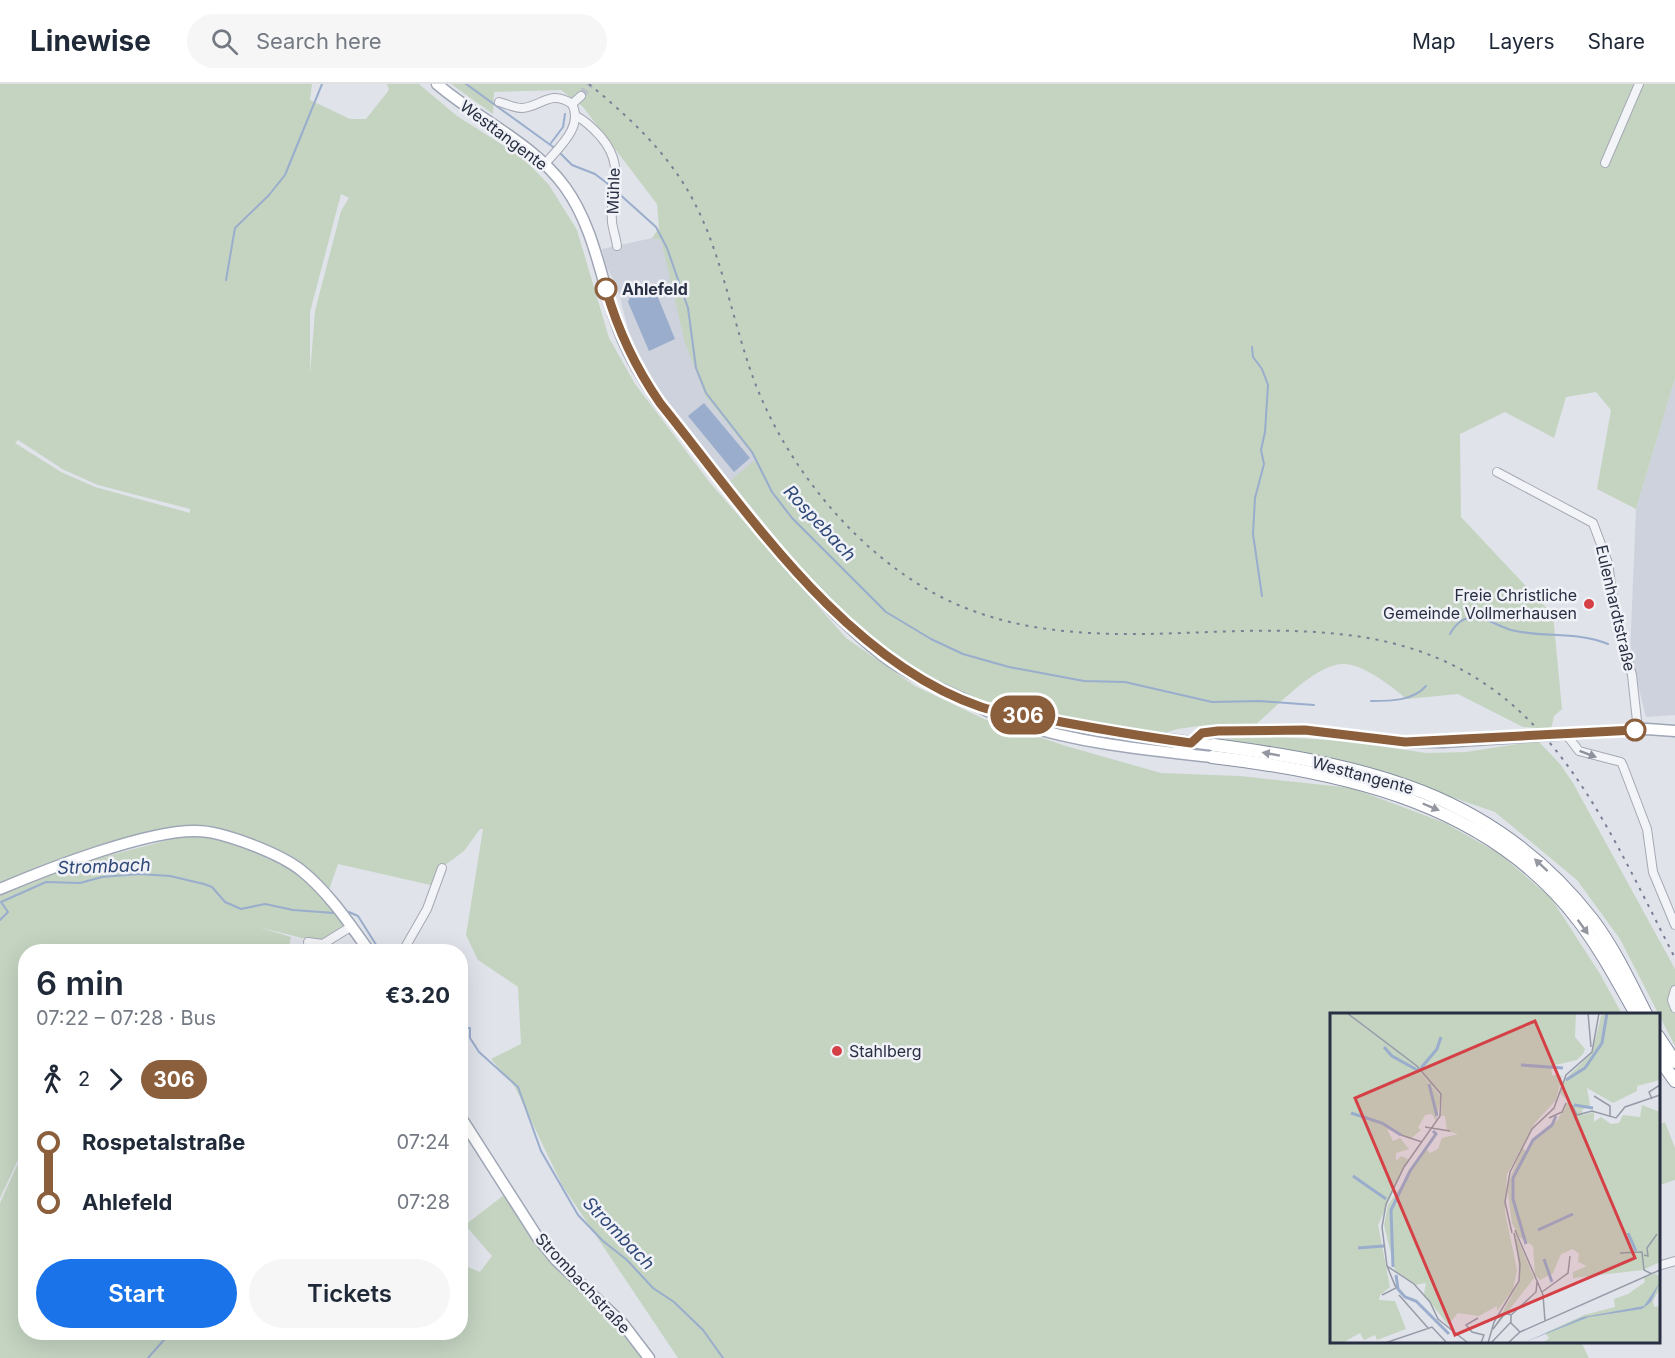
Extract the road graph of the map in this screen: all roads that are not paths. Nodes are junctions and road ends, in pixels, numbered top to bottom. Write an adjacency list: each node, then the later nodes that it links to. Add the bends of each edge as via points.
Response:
1 (437, 84): 8 (main road, Westtangente)
2 (1639, 84): 7 (street)
3 (581, 96): 5 (street)
4 (499, 102): 5 (street, via 524,108 540,100 560,98)
5 (572, 104): 6 (street, Mühle)
6 (576, 116): 8 (street, via 573,128); 9 (street, Mühle, via 585,120 614,155 612,222)
7 (1605, 163)
8 (545, 164): 11 (main road, Westtangente, via 578,208 629,354 660,403 799,574 841,619 883,656)
9 (617, 246)
10 (1497, 472): 12 (street, Eulenhardtstraße, via 1593,523 1608,562 1616,620 1632,675)
11 (982, 708): 15 (main road, Westtangente, via 1099,731); 17 (main road, Westtangente, via 1045,732)
12 (1638, 730): 13 (main road); 14 (main road)
13 (1675, 731)
14 (1566, 734): 15 (main road, via 1405,742 1305,730 1215,731 1202,733); 20 (street, one-way to 20, via 1580,751 1623,766 1643,816 1653,872)
15 (1191, 743): 16 (main road, Westtangente); 17 (main road)
16 (1213, 751): 17 (main road, Westtangente); 27 (highway, Westtangente, one-way to 27, via 1384,790 1431,806 1478,830 1526,866 1565,905 1600,951); 28 (highway, Westtangente, one-way to 16, via 1593,921 1539,862 1485,821 1445,800 1380,777 1318,762)
17 (1172, 753)
18 (442, 868): 24 (street, via 427,909)
19 (0, 890): 21 (main road, via 131,844 199,831 235,838 299,869)
20 (1675, 925)
21 (352, 926): 22 (street, via 323,944); 23 (main road)
22 (308, 942)
23 (364, 944)
24 (407, 944)
25 (1675, 990): 26 (street)
26 (1675, 1008)
27 (1635, 1013)
28 (1645, 1013)
29 (1660, 1038): 31 (highway)
30 (1660, 1058): 32 (highway)
31 (1675, 1062)
32 (1675, 1081)
33 (468, 1129): 36 (main road, Strombachstraße, via 538,1238 623,1324)
34 (1675, 1261): 35 (street)
35 (1660, 1266)
36 (649, 1358)

